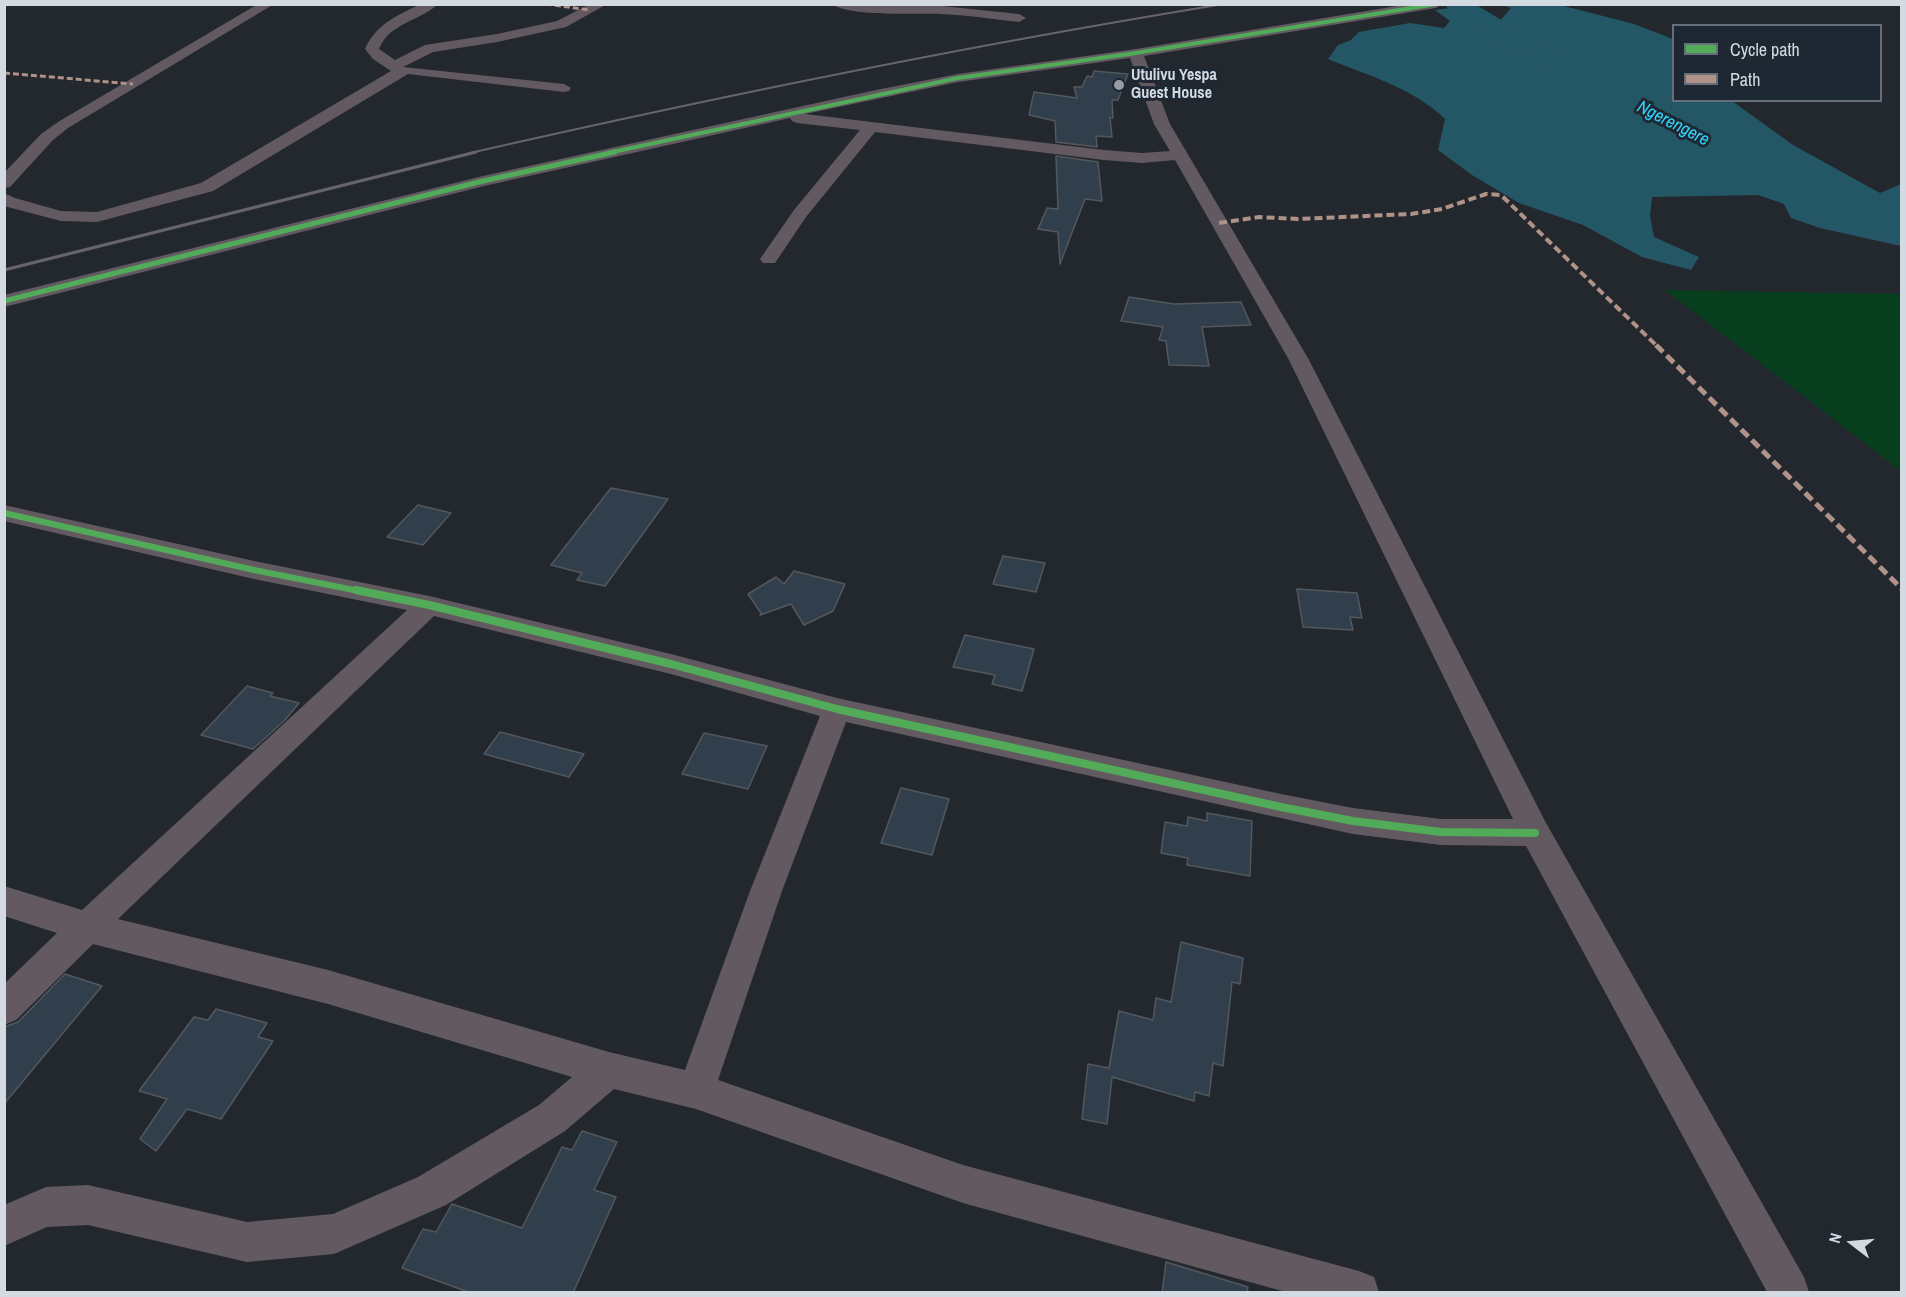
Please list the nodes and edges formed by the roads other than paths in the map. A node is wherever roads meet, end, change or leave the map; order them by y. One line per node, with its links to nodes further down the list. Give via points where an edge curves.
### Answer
1 (268, 4): 12 (street, via 75,117)
2 (432, 4): 8 (street, via 393,24 374,43 375,54)
3 (601, 4): 8 (street, via 561,24 430,48)
4 (838, 4): 6 (street)
5 (1432, 5): 7 (street)
6 (1019, 18)
7 (1136, 53): 10 (street, via 958,78); 13 (street, via 1162,124)
8 (397, 69): 9 (street); 16 (street, via 207,187 97,217 61,216)
9 (564, 88)
10 (779, 116): 11 (street); 18 (street, via 483,181)
11 (870, 128): 13 (street, via 1104,155); 17 (street)
12 (30, 154): 14 (street); 15 (street)
13 (1180, 155): 22 (street, via 1299,360)
14 (4, 170)
15 (4, 183)
16 (4, 198)
17 (769, 259)
18 (4, 301)
19 (4, 513): 20 (street)
20 (429, 605): 21 (street); 24 (street)
21 (837, 709): 22 (street, via 1353,821 1442,832); 27 (street, via 766,891)
22 (1535, 833): 31 (street)
23 (4, 901): 24 (street)
24 (86, 927): 25 (street); 26 (street, via 328,987)
25 (4, 1008)
26 (609, 1070): 27 (street); 28 (street, via 552,1118 442,1185 334,1234 247,1242 88,1205 46,1207)
27 (696, 1092): 29 (street, via 963,1184)
28 (4, 1226)
29 (1279, 1282): 30 (street)
30 (1359, 1293)
31 (1789, 1293)

